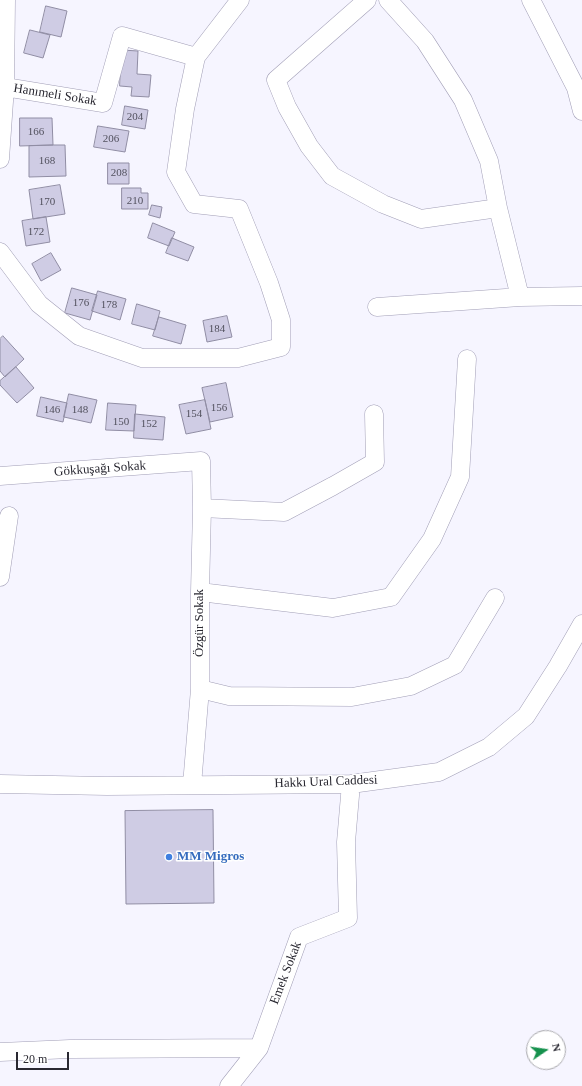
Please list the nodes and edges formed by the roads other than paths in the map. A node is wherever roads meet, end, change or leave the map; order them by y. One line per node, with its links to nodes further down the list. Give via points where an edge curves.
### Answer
1 (6, 0): 7 (street)
2 (240, 0): 6 (street)
3 (367, 0): 10 (street, via 276,80 287,107 309,146 332,176 383,204 421,219)
4 (388, 0): 10 (street, via 425,42 463,100 489,161)
5 (532, 0): 8 (street, via 576,88)
6 (196, 57): 7 (street, Hanımeli Sokak, via 122,36 102,103); 11 (street, via 176,172 194,204 239,209 281,320 281,347 238,358 142,358 79,336 39,304)
7 (5, 87): 9 (street)
8 (582, 111)
9 (0, 159)
10 (498, 208): 13 (street)
11 (0, 252)
12 (582, 296): 13 (street)
13 (520, 297): 14 (street)
14 (377, 307)
15 (467, 359): 22 (street, via 460,477 432,539 391,596 333,608)
16 (374, 414): 19 (street, via 375,462 333,486 284,512)
17 (201, 462): 18 (street, Gökkuşağı Sokak); 19 (street, Özgür Sokak)
18 (0, 476)
19 (202, 508): 22 (street, Özgür Sokak)
20 (9, 516): 21 (street)
21 (0, 577)
22 (200, 592): 25 (street, Özgür Sokak)
23 (495, 598): 25 (street, via 455,665 411,686 352,697 229,696)
24 (582, 624): 27 (street, Hakkı Ural Caddesi, via 526,716 489,747 439,772)
25 (200, 689): 28 (street, Özgür Sokak)
26 (0, 784): 28 (street, Hakkı Ural Caddesi)
27 (351, 784): 28 (street, Hakkı Ural Caddesi); 29 (street, Emek Sokak, via 346,842 348,918 299,936)
28 (192, 785)
29 (259, 1048): 30 (street); 31 (street, Emek Sokak)
30 (0, 1052)
31 (229, 1086)

